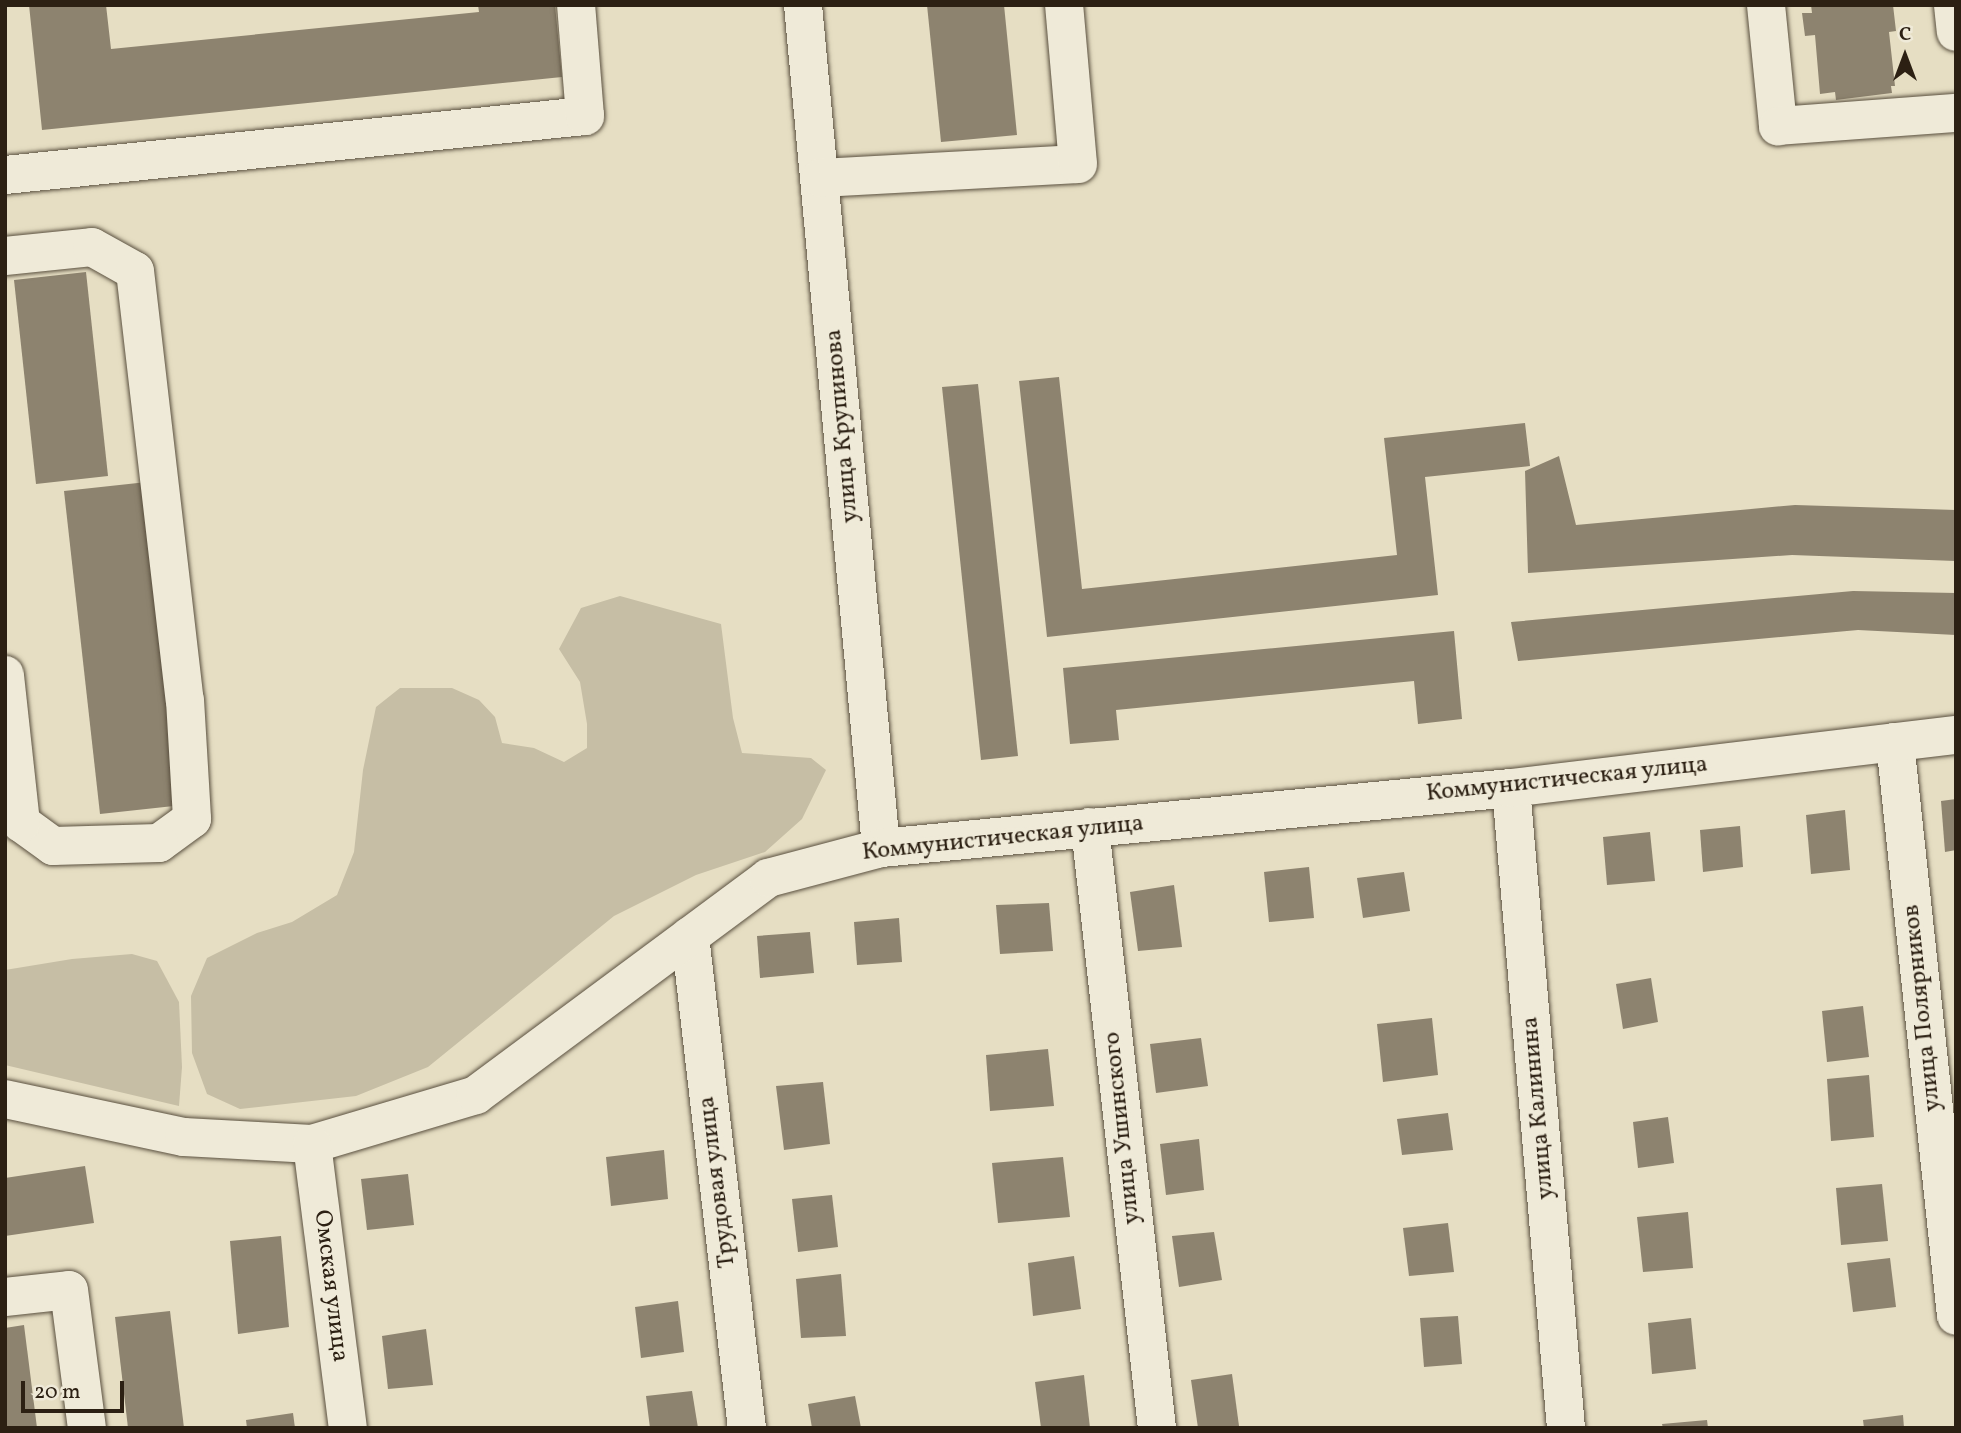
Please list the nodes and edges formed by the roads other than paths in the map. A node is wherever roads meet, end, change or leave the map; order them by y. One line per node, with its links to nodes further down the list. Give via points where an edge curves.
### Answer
1 (576, 5): 8 (street, via 585,116)
2 (803, 5): 9 (street, улица Крупинова)
3 (1064, 5): 9 (street, via 1078,164)
4 (1766, 5): 7 (street, via 1778,126)
5 (1953, 5): 6 (street)
6 (1956, 32)
7 (1956, 113)
8 (5, 175)
9 (821, 178): 16 (street, улица Крупинова)
10 (5, 256): 11 (street, via 92,247 135,271 185,700 191,819 159,843 53,846 20,823)
11 (5, 675)
12 (1956, 735): 13 (street, Коммунистическая улица)
13 (1895, 742): 14 (street, Коммунистическая улица); 21 (street, улица Полярников)
14 (1511, 788): 15 (street, Коммунистическая улица); 26 (street, улица Калинина)
15 (1090, 827): 16 (street, Коммунистическая улица); 25 (street, улица Ушинского)
16 (881, 848): 17 (street, Коммунистическая улица, via 768,878)
17 (690, 936): 19 (street, Коммунистическая улица, via 476,1095); 24 (street, Трудовая улица)
18 (5, 1099): 19 (street, Коммунистическая улица, via 184,1137)
19 (312, 1144): 23 (street, Омская улица)
20 (5, 1297): 22 (street, via 69,1290)
21 (1956, 1316)
22 (87, 1428)
23 (348, 1428)
24 (747, 1428)
25 (1157, 1428)
26 (1566, 1428)

